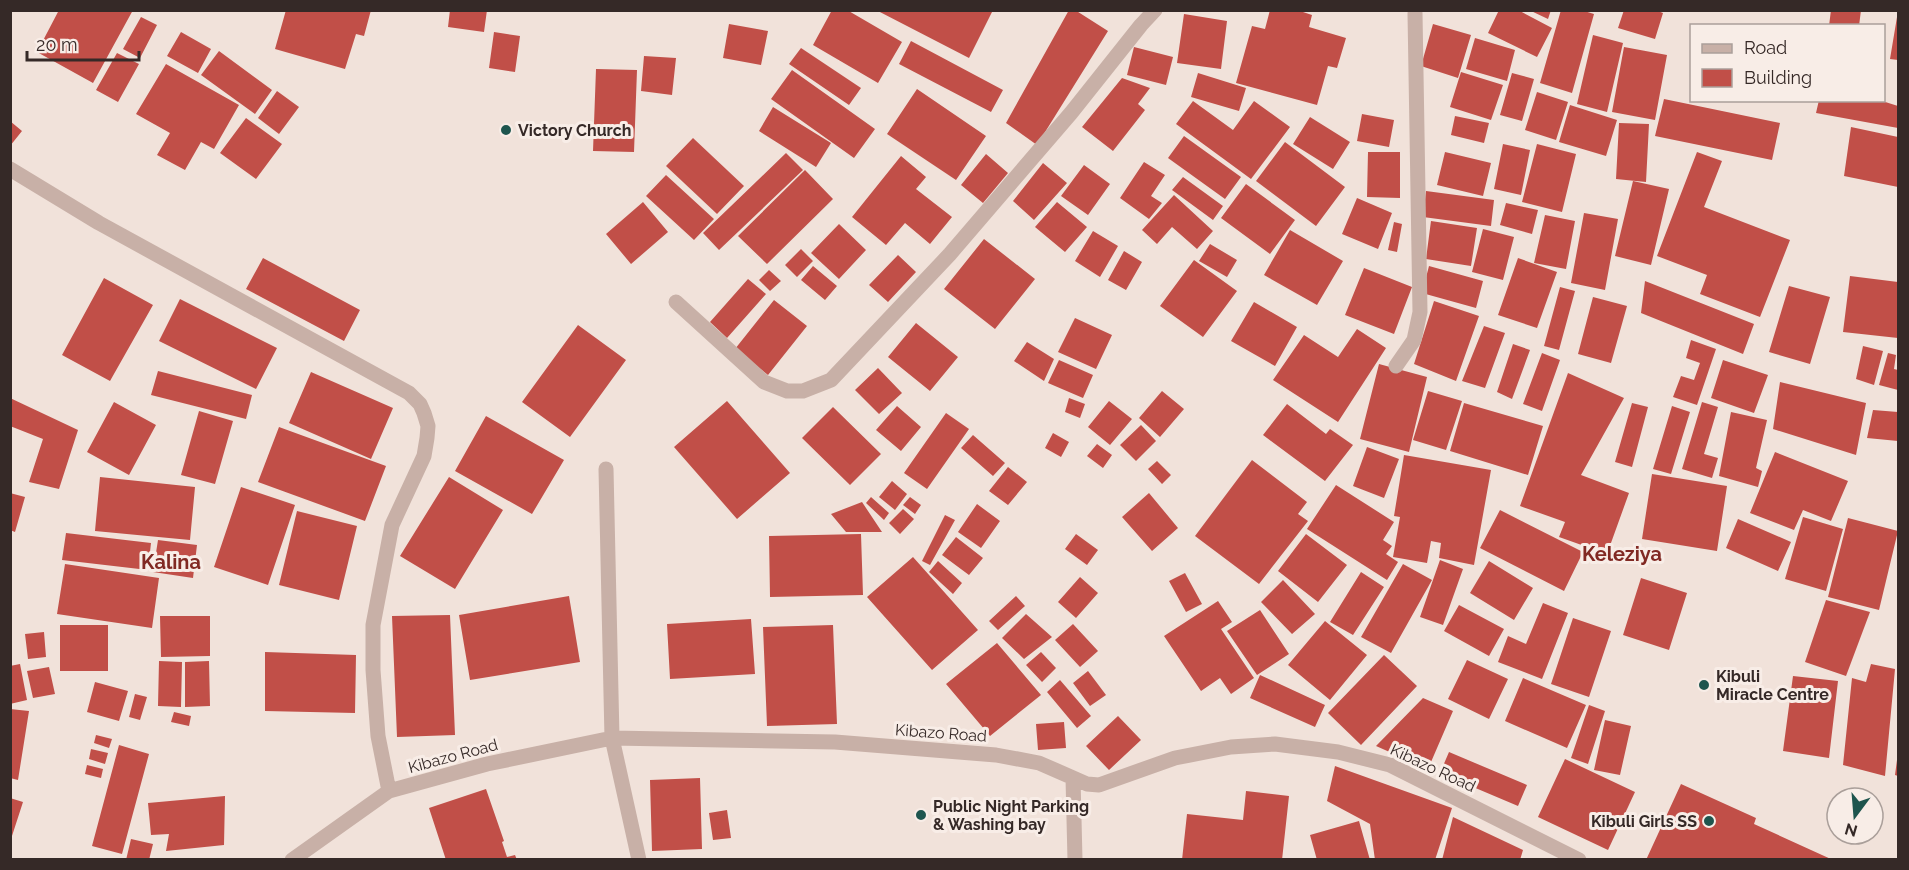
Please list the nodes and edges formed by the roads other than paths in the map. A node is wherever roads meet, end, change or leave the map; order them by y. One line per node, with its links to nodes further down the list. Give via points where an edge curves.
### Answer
1 (1155, 10): 4 (street, via 950,254 831,380 803,391 787,391 764,382)
2 (1413, 12): 5 (street, via 1420,312 1414,340)
3 (10, 169): 9 (street, via 99,223 409,393 420,404 428,426 424,456 392,525 373,625 378,736)
4 (676, 302)
5 (1396, 366)
6 (606, 469): 7 (street)
7 (612, 738): 8 (street, Kibazo Road, via 835,742 996,755 1039,763); 9 (street, Kibazo Road, via 487,764); 11 (street)
8 (1074, 778): 12 (street); 13 (street, Kibazo Road, via 1100,784 1175,758 1231,747 1275,744 1338,752 1390,765)
9 (389, 791): 10 (street, Kibazo Road)
10 (292, 860)
11 (639, 860)
12 (1075, 860)
13 (1579, 860)

